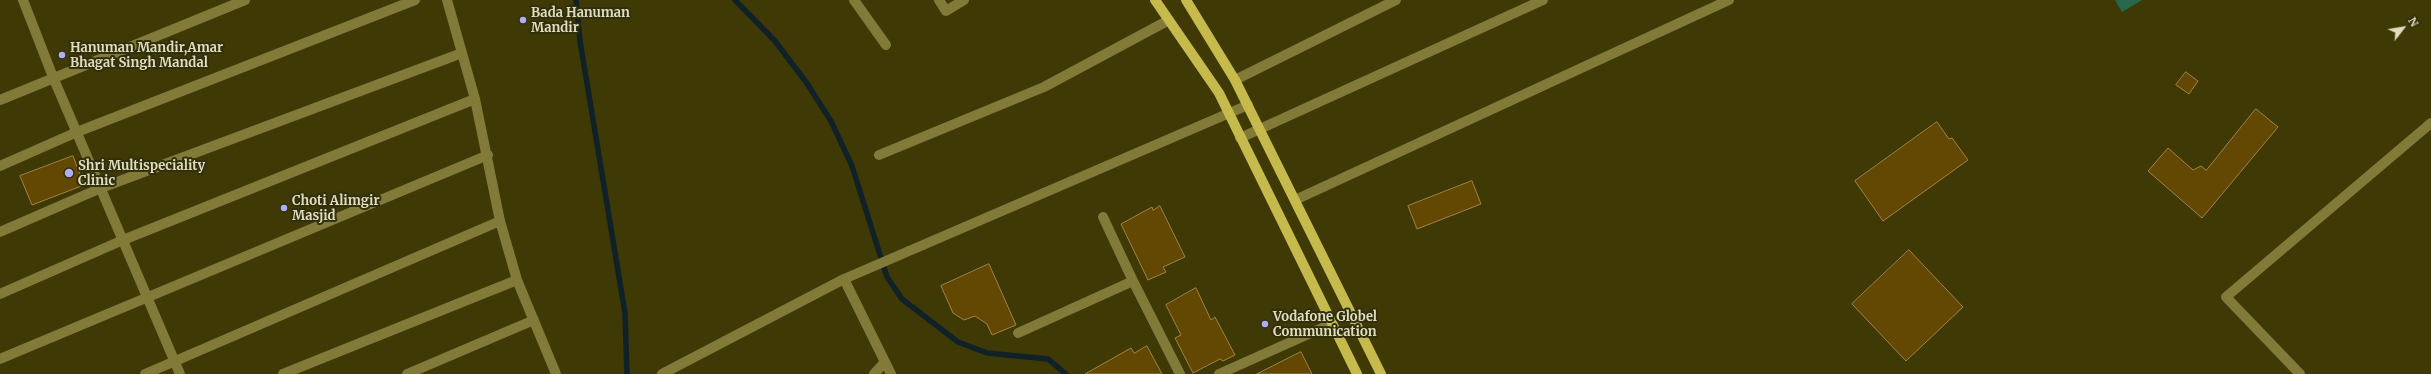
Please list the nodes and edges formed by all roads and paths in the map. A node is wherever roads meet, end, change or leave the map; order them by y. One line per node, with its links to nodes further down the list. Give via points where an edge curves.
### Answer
1 (23, 0): 16 (street)
2 (245, 0): 16 (street)
3 (415, 0): 24 (street)
4 (448, 0): 15 (street)
5 (854, 0): 14 (street)
6 (939, 0): 7 (street, via 946,11)
7 (964, 0)
8 (1155, 0): 13 (main road)
9 (1186, 0): 17 (main road)
10 (1396, 0): 17 (street)
11 (1543, 0): 23 (street)
12 (1729, 0): 30 (street)
13 (1169, 20): 21 (main road, via 1219,93); 27 (street, via 1044,87)
14 (886, 45)
15 (462, 53): 18 (street); 29 (street)
16 (53, 77): 19 (street); 24 (street)
17 (1235, 80): 20 (main road)
18 (475, 99): 26 (street); 34 (street)
19 (0, 100)
20 (1248, 105): 21 (street); 23 (main road)
21 (1228, 114): 25 (main road); 35 (street)
22 (2431, 123): 58 (street, via 2226,297)
23 (1259, 129): 25 (street); 30 (main road)
24 (77, 132): 28 (street); 29 (street)
25 (1240, 138): 41 (main road)
26 (488, 155): 32 (street); 39 (street)
27 (879, 155)
28 (0, 166)
29 (101, 188): 33 (street); 34 (street)
30 (1295, 200): 57 (main road)
31 (1103, 217): 37 (street)
32 (500, 221): 36 (street); 44 (street)
33 (0, 232)
34 (123, 240): 38 (street); 39 (street)
35 (844, 279): 45 (street); 51 (street)
36 (517, 280): 40 (street); 48 (street)
37 (1133, 281): 42 (street); 54 (street)
38 (0, 294)
39 (148, 298): 43 (street); 44 (street)
40 (534, 320): 49 (street); 50 (street)
41 (1330, 324): 55 (street); 56 (main road)
42 (1018, 333)
43 (0, 359)
44 (175, 362): 46 (street); 47 (street)
45 (885, 362): 52 (street); 53 (street)
46 (145, 374)
47 (180, 374)
48 (283, 374)
49 (407, 374)
50 (556, 374)
51 (662, 374)
52 (874, 374)
53 (891, 374)
54 (1180, 374)
55 (1219, 374)
56 (1357, 374)
57 (1381, 374)
58 (2300, 374)

